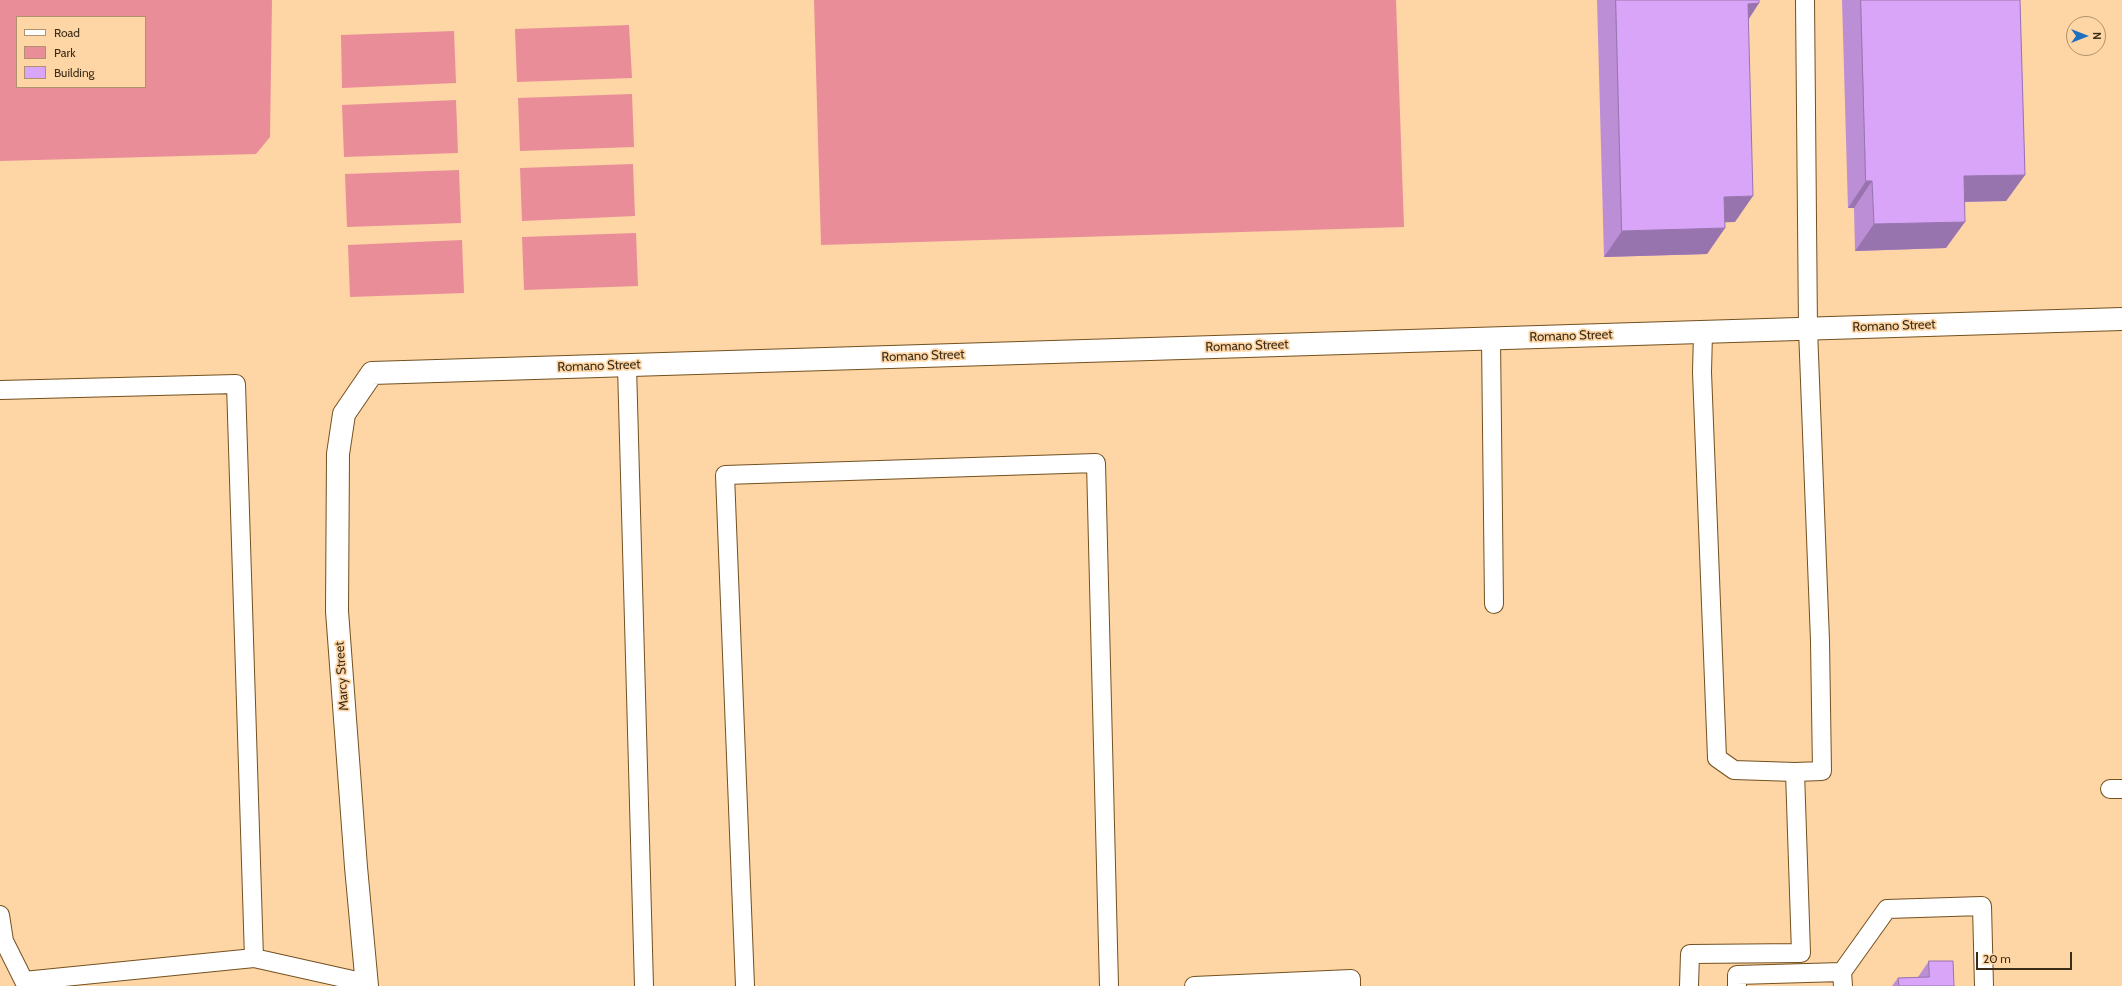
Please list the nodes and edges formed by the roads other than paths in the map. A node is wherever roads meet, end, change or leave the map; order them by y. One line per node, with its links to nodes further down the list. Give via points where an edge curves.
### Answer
1 (1805, 0): 3 (lane)
2 (2122, 319): 3 (street, Romano Street)
3 (1808, 329): 4 (street, Romano Street); 10 (lane, via 1820,641 1822,771)
4 (1703, 332): 5 (street, Romano Street); 10 (lane, via 1702,372 1717,758 1734,770)
5 (1491, 339): 6 (street, Romano Street); 9 (lane)
6 (627, 366): 7 (street, Romano Street); 17 (lane)
7 (372, 373): 16 (street, Marcy Street, via 344,414 338,462 337,611)
8 (0, 390): 13 (lane, via 236,384)
9 (1494, 604)
10 (1795, 772): 22 (lane, via 1801,953 1690,954)
11 (0, 915): 12 (lane)
12 (0, 918): 15 (lane, via 4,941)
13 (254, 958): 15 (lane); 16 (lane)
14 (1843, 979): 23 (lane, via 1737,975); 24 (lane, via 1888,909 1982,906)
15 (22, 984)
16 (367, 985)
17 (644, 986)
18 (745, 986): 19 (lane, via 725,475 1096,462)
19 (1109, 986)
20 (1194, 986): 21 (lane, via 1350,980)
21 (1351, 986)
22 (1689, 986)
23 (1738, 986)
24 (1984, 986)

